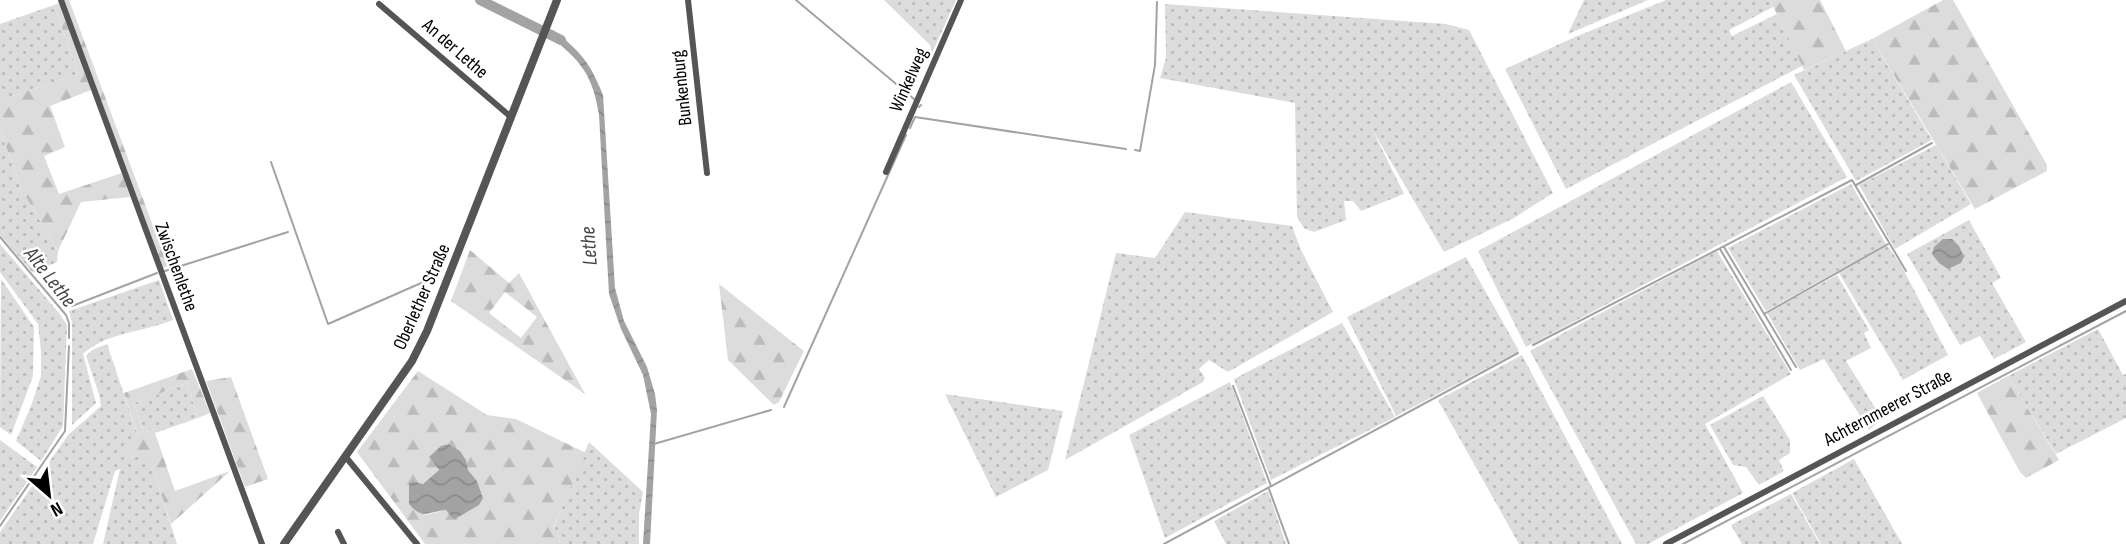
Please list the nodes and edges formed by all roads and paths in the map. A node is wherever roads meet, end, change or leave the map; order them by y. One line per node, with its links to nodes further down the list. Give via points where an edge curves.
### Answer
1 (61, 0): 12 (street, Zwischenlethe)
2 (557, 0): 6 (street, Oberlether Straße)
3 (688, 0): 8 (street, Bunkenburg)
4 (961, 0): 7 (street, Winkelweg)
5 (379, 4): 6 (street, An der Lethe)
6 (511, 117): 10 (street, Oberlether Straße, via 412,362)
7 (886, 172)
8 (707, 173)
9 (2126, 301): 16 (street, Achternmeerer Straße)
10 (345, 456): 13 (street, Oberlether Straße); 15 (street)
11 (338, 532): 14 (street)
12 (262, 544)
13 (284, 544)
14 (344, 544)
15 (417, 544)
16 (1666, 544)

